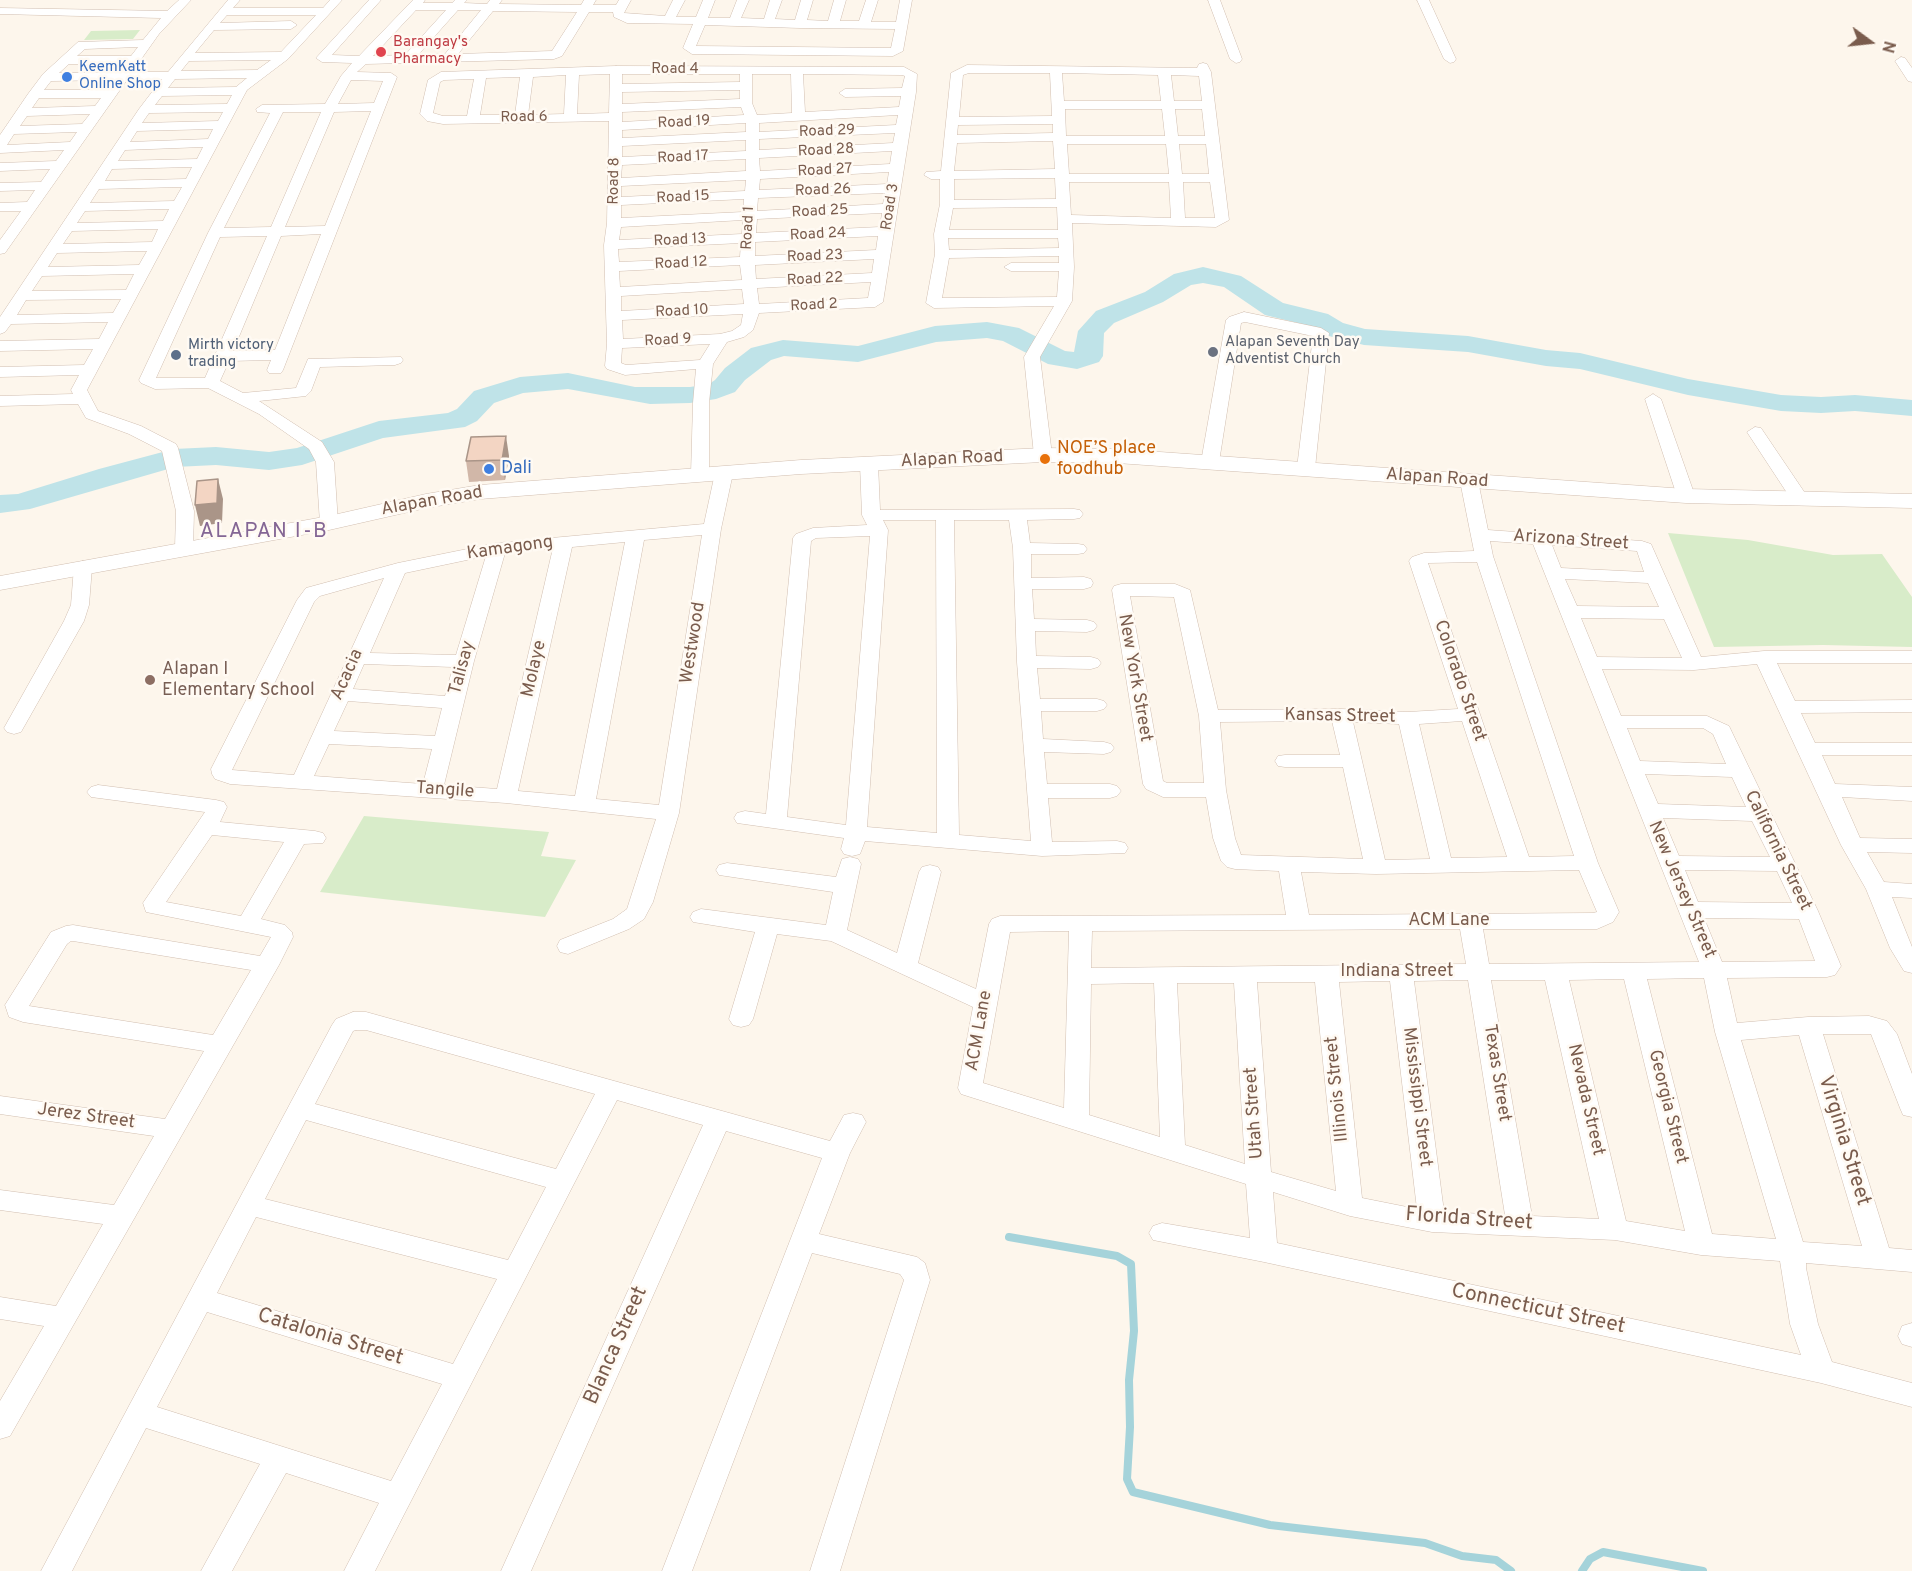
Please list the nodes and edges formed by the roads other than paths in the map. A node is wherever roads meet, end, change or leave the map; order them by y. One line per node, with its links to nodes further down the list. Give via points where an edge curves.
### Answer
1 (16, 0): 24 (street)
2 (54, 0): 25 (street)
3 (97, 0): 27 (street)
4 (137, 0): 28 (street)
5 (186, 0): 29 (street)
6 (234, 0): 26 (street)
7 (375, 0): 55 (street, via 322,58)
8 (679, 0): 30 (street)
9 (709, 0): 31 (street)
10 (743, 0): 32 (street)
11 (776, 0): 33 (street)
12 (807, 0): 34 (street)
13 (840, 0): 35 (street)
14 (872, 0): 37 (street)
15 (906, 0): 38 (street)
16 (1214, 0): 51 (street)
17 (1423, 0): 52 (street)
18 (416, 3): 19 (street); 55 (street)
19 (458, 4): 20 (street); 49 (street)
20 (493, 4): 21 (street); 50 (street)
21 (588, 4): 22 (street); 50 (street, via 554,55)
22 (622, 4): 30 (street, via 618,15 627,19)
23 (331, 5): 26 (street); 36 (street)
24 (2, 11): 25 (street)
25 (40, 12): 27 (street)
26 (224, 12): 39 (street)
27 (83, 13): 28 (street)
28 (123, 14): 29 (street)
29 (171, 15): 46 (street)
30 (668, 21): 31 (street)
31 (700, 21): 32 (street); 40 (street)
32 (734, 22): 33 (street)
33 (768, 23): 34 (street)
34 (800, 24): 35 (street)
35 (833, 24): 37 (street)
36 (313, 25): 39 (street); 43 (street)
37 (864, 25): 38 (street)
38 (900, 26): 41 (street)
39 (211, 27): 44 (street)
40 (704, 37): 41 (street); 41 (street, via 689,48 893,52 897,51)
41 (898, 39)
42 (276, 40): 43 (street)
43 (299, 40): 47 (street)
44 (198, 41): 45 (street); 48 (street)
45 (220, 41)
46 (147, 43): 53 (street, via 82,45); 54 (street)
47 (284, 56): 48 (street); 65 (street)
48 (187, 57): 68 (street)
49 (409, 58): 50 (street); 55 (street)
50 (448, 58)
51 (1236, 59)
52 (1450, 59)
53 (65, 60): 54 (street); 71 (street)
54 (135, 60): 67 (street)
55 (363, 60): 70 (street)
56 (1900, 61): 72 (street)
57 (616, 70): 58 (street, Road 4); 61 (street, Road 4); 75 (street, Road 8)
58 (746, 70): 59 (street, Road 4); 73 (street, Road 1)
59 (797, 70): 60 (street, Road 4); 97 (street)
60 (846, 70): 64 (street, Road 4); 80 (street)
61 (573, 71): 63 (street, Road 4); 98 (street)
62 (1164, 71): 76 (street); 85 (street); 86 (street, via 1204,69)
63 (527, 72): 66 (street, Road 4); 101 (street)
64 (909, 72): 79 (street, Road 3)
65 (260, 74): 68 (street); 77 (street)
66 (481, 74): 100 (street, Road 4, via 441,76 434,81 426,114); 102 (street)
67 (124, 75): 68 (street); 71 (street); 82 (street)
68 (173, 75): 78 (street)
69 (1056, 75): 74 (street); 84 (street); 105 (street, via 967,69 957,73)
70 (347, 76): 87 (street, via 392,77); 89 (street)
71 (47, 77): 81 (street)
72 (1912, 78)
73 (746, 86): 75 (street); 83 (street, Road 1)
74 (1093, 87): 76 (street); 76 (street); 84 (street)
75 (616, 88): 99 (street, Road 8)
76 (1127, 88): 85 (street)
77 (240, 90): 78 (street); 88 (street)
78 (159, 92): 93 (street)
79 (910, 92): 80 (street); 95 (street, Road 3)
80 (845, 93): 96 (street)
81 (34, 94): 82 (street); 94 (street)
82 (110, 94): 92 (street)
83 (746, 103): 99 (street); 103 (street, Road 1)
84 (1058, 105): 104 (street)
85 (1167, 105): 86 (street); 114 (street)
86 (1208, 105): 115 (street)
87 (379, 107): 89 (street); 158 (street)
88 (230, 108): 93 (street); 106 (street)
89 (329, 108): 91 (street); 159 (street)
90 (262, 109): 91 (street)
91 (278, 109): 161 (street)
92 (98, 110): 94 (street); 108 (street)
93 (145, 110): 107 (street)
94 (23, 111): 110 (street)
95 (906, 111): 96 (street); 109 (street, Road 3)
96 (844, 114): 97 (street)
97 (799, 116): 103 (street)
98 (570, 117): 99 (street, Road 6); 101 (street, Road 6)
99 (616, 117): 103 (street, Road 19); 116 (street, Road 8)
100 (432, 118): 102 (street, Road 6)
101 (521, 118): 102 (street, Road 6)
102 (473, 119)
103 (752, 119): 111 (street, Road 1)
104 (1059, 120): 105 (street); 113 (street)
105 (952, 121): 112 (street)
106 (222, 125): 107 (street); 117 (street)
107 (134, 127): 119 (street)
108 (85, 128): 110 (street); 118 (street)
109 (904, 129): 111 (street, Road 29); 121 (street, Road 3)
110 (10, 130): 120 (street)
111 (751, 135): 116 (street, Road 29); 122 (street, Road 1)
112 (950, 139): 113 (street); 129 (street)
113 (1060, 139): 114 (street); 132 (street)
114 (1172, 140): 115 (street); 133 (street)
115 (1212, 140): 134 (street)
116 (615, 142): 123 (street, Road 8)
117 (211, 143): 119 (street); 124 (street)
118 (73, 146): 120 (street); 125 (street)
119 (122, 146): 126 (street)
120 (0, 147)
121 (901, 147): 122 (street, Road 28); 128 (street, Road 3)
122 (752, 155): 123 (street, Road 17); 130 (street, Road 1)
123 (615, 161): 135 (street, Road 8)
124 (201, 163): 126 (street); 136 (street)
125 (58, 165): 127 (street); 138 (street)
126 (109, 165): 137 (street)
127 (0, 167)
128 (897, 168): 130 (street, Road 27); 140 (street, Road 3)
129 (947, 174): 131 (street); 132 (street); 144 (street)
130 (753, 175): 135 (street, Road 27); 141 (street, Road 1)
131 (931, 175)
132 (1062, 176): 133 (street); 143 (street)
133 (1176, 178): 134 (street); 151 (street)
134 (1216, 178): 151 (street, via 1222,220)
135 (615, 182): 142 (street, Road 8)
136 (190, 183): 137 (street); 145 (street)
137 (96, 185): 148 (street)
138 (44, 186): 139 (street); 147 (street)
139 (0, 187)
140 (894, 188): 141 (street, Road 26); 149 (street, Road 3)
141 (751, 194): 142 (street, Road 15); 150 (street, Road 1)
142 (615, 201): 152 (street, Road 8)
143 (1063, 203): 144 (street); 154 (street)
144 (947, 204): 162 (street)
145 (178, 205): 148 (street); 153 (street)
146 (0, 207): 147 (street)
147 (31, 207): 157 (street)
148 (82, 207): 155 (street)
149 (891, 208): 150 (street, Road 25); 160 (street, Road 3)
150 (748, 215): 152 (street, Road 25); 163 (street, Road 1)
151 (1178, 222): 154 (street)
152 (614, 223): 164 (street, Road 8)
153 (168, 225): 155 (street); 165 (street)
154 (1065, 226): 162 (street); 168 (street)
155 (69, 227): 166 (street)
156 (0, 228): 157 (street)
157 (16, 228): 167 (street)
158 (329, 230): 159 (street); 192 (street, via 277,362)
159 (276, 231): 161 (street); 192 (street)
160 (887, 231): 163 (street, Road 24); 169 (street, Road 3)
161 (215, 233): 197 (street, via 147,380 155,384)
162 (941, 234): 170 (street)
163 (750, 238): 164 (street, Road 13); 171 (street, Road 1)
164 (611, 245): 172 (street, Road 8)
165 (156, 246): 166 (street); 175 (street)
166 (55, 249): 176 (street)
167 (0, 250)
168 (1067, 252): 170 (street); 174 (street)
169 (883, 254): 171 (street, Road 23); 177 (street, Road 3)
170 (942, 254): 182 (street, via 934,303 941,315 1023,316 1028,315 1032,303)
171 (747, 260): 172 (street, Road 12); 178 (street, Road 1)
172 (614, 267): 179 (street, Road 8)
173 (1011, 267): 174 (street)
174 (1067, 267): 182 (street)
175 (144, 269): 176 (street); 180 (street)
176 (39, 272): 181 (street)
177 (879, 277): 178 (street, Road 22); 183 (street, Road 3)
178 (751, 283): 179 (street); 184 (street, Road 1)
179 (614, 292): 185 (street, Road 8)
180 (130, 294): 181 (street); 186 (street)
181 (22, 296): 187 (street)
182 (1064, 301): 203 (street, via 1032,357)
183 (875, 302): 184 (street, Road 2)
184 (752, 309): 185 (street, Road 10); 188 (street, via 748,327)
185 (613, 316): 190 (street, Road 8)
186 (118, 317): 187 (street); 189 (street)
187 (3, 325)
188 (721, 339): 190 (street, Road 9); 194 (street)
189 (103, 344): 191 (street); 195 (street)
190 (615, 344): 194 (street, Road 8, via 616,369)
191 (0, 346)
192 (223, 356): 197 (street)
193 (394, 360): 198 (street, via 314,363 300,393)
194 (705, 364): 208 (street)
195 (89, 370): 196 (street); 199 (street, via 78,390)
196 (0, 372)
197 (211, 384): 198 (street)
198 (241, 398): 216 (street, via 316,446 325,462)
199 (83, 399): 201 (street); 225 (street, via 92,414 170,448 185,511)
200 (1653, 399): 210 (street)
201 (0, 401)
202 (1755, 432): 211 (street)
203 (1043, 455): 204 (street, Alapan Road); 205 (street, Alapan Road)
204 (1210, 462): 206 (street, Alapan Road); 206 (street, via 1234,320 1244,317 1321,333)
205 (869, 464): 207 (street, Alapan Road); 217 (street)
206 (1306, 468): 209 (street, Alapan Road)
207 (724, 472): 208 (street, Alapan Road); 218 (street, Westwood)
208 (700, 474): 216 (street, Alapan Road, via 480,492)
209 (1469, 481): 210 (street, Alapan Road); 222 (street, ACM Lane)
210 (1686, 496): 211 (street, Alapan Road)
211 (1800, 499): 212 (street, Alapan Road)
212 (1912, 501)
213 (1074, 514): 214 (street)
214 (1017, 515): 215 (street); 224 (street)
215 (945, 516): 217 (street); 285 (street)
216 (329, 523): 225 (street, Alapan Road)
217 (875, 523): 283 (street, via 802,538); 289 (street)
218 (712, 529): 219 (street, Kamagong); 280 (street, Westwood)
219 (636, 534): 221 (street, Kamagong); 278 (street)
220 (1539, 539): 222 (street, Arizona Street); 229 (street, New Jersey Street); 230 (street, Arizona Street, via 1642,546)
221 (564, 542): 223 (street, Kamagong); 277 (street, Molaye)
222 (1482, 545): 253 (street, Colorado Street, via 1418,561); 291 (street, ACM Lane)
223 (497, 548): 228 (street, Kamagong); 241 (street, Talisay)
224 (1022, 548): 226 (street); 233 (street)
225 (184, 549): 227 (street, Alapan Road)
226 (1078, 549)
227 (83, 567): 231 (street, Alapan Road); 257 (street, via 80,605 74,621)
228 (398, 568): 240 (street, Acacia); 268 (street, Kamagong, via 313,592 306,600 221,769)
229 (1555, 573): 230 (street); 234 (street, New Jersey Street)
230 (1655, 578): 235 (street, Arizona Street)
231 (0, 583)
232 (1084, 583): 233 (street)
233 (1022, 584): 236 (street)
234 (1568, 612): 235 (street); 244 (street, New Jersey Street)
235 (1671, 613): 245 (street, Arizona Street)
236 (1024, 625): 237 (street); 242 (street)
237 (1087, 626)
238 (1764, 657): 239 (street); 245 (street); 251 (street)
239 (1912, 657)
240 (356, 658): 241 (street); 246 (street, Acacia)
241 (464, 661): 247 (street, Talisay)
242 (1026, 662): 243 (street); 248 (street)
243 (1091, 663)
244 (1589, 663): 245 (street); 256 (street, New Jersey Street)
245 (1694, 664)
246 (340, 694): 247 (street); 258 (street, Acacia)
247 (453, 703): 259 (street, Talisay)
248 (1030, 705): 249 (street); 260 (street)
249 (1096, 705)
250 (1912, 706): 251 (street)
251 (1789, 707): 262 (street)
252 (1341, 715): 254 (street, Kansas Street); 255 (street, Kansas Street); 265 (street)
253 (1470, 715): 255 (street, Kansas Street); 293 (street, Colorado Street)
254 (1209, 716): 271 (street, New York Street); 271 (street, New York Street, via 1184,594 1176,590 1121,590 1153,784 1163,790)
255 (1408, 718): 296 (street)
256 (1614, 722): 266 (street, New Jersey Street); 267 (street, California Street, via 1716,725 1722,730)
257 (14, 728)
258 (321, 737): 259 (street); 269 (street, Acacia)
259 (443, 743): 270 (street, Talisay)
260 (1033, 745): 261 (street); 273 (street)
261 (1104, 748)
262 (1808, 749): 263 (street); 272 (street)
263 (1912, 749)
264 (1285, 761): 265 (street)
265 (1351, 761): 297 (street)
266 (1631, 767): 267 (street); 279 (street, New Jersey Street)
267 (1739, 771): 281 (street, California Street)
268 (222, 774): 269 (street, Tangile)
269 (301, 782): 270 (street, Tangile)
270 (432, 790): 277 (street, Tangile)
271 (1215, 790): 295 (street, New York Street, via 1229,856 1235,862 1247,864)
272 (1828, 790): 276 (street); 286 (street)
273 (1037, 791): 274 (street); 290 (street)
274 (1110, 791)
275 (98, 792): 284 (street, via 211,805 216,811)
276 (1912, 794)
277 (506, 796): 278 (street, Tangile)
278 (584, 804): 280 (street, Tangile)
279 (1648, 812): 281 (street); 292 (street, New Jersey Street)
280 (668, 813): 312 (street, Westwood, via 636,914)
281 (1759, 814): 294 (street, California Street)
282 (745, 818): 283 (street)
283 (776, 822): 289 (street)
284 (206, 828): 308 (street, via 154,907); 308 (street, via 307,837)
285 (948, 841): 289 (street); 290 (street)
286 (1852, 845): 287 (street); 301 (street)
287 (1912, 846)
288 (1117, 848): 290 (street)
289 (853, 849): 300 (street)
290 (1042, 849)
291 (1587, 863): 293 (street); 306 (street, ACM Lane, via 1608,912 1605,917 1596,921)
292 (1670, 863): 294 (street); 303 (street, New Jersey Street)
293 (1520, 864): 296 (street)
294 (1783, 864): 304 (street, California Street)
295 (1288, 865): 297 (street); 307 (street)
296 (1442, 865): 297 (street)
297 (1376, 867)
298 (727, 870): 300 (street)
299 (930, 872): 315 (street)
300 (845, 886): 311 (street)
301 (1877, 889): 302 (street); 313 (street)
302 (1912, 891)
303 (1688, 910): 304 (street); 317 (street, New Jersey Street)
304 (1807, 911): 317 (street, California Street, via 1827,969)
305 (701, 917): 310 (street)
306 (1470, 921): 307 (street, ACM Lane); 318 (street, Texas Street)
307 (1299, 922): 309 (street, ACM Lane)
308 (247, 924): 314 (street, via 281,932)
309 (1081, 924): 323 (street); 325 (street, ACM Lane, via 1000,924)
310 (768, 926): 311 (street); 326 (street)
311 (835, 934): 315 (street)
312 (568, 946)
313 (1908, 954)
314 (267, 965): 329 (street); 329 (street, via 66,934 59,938 17,1005 17,1011 23,1014)
315 (905, 967): 325 (street)
316 (1633, 970): 317 (street, Indiana Street); 319 (street, Indiana Street); 352 (street, Georgia Street)
317 (1714, 970): 328 (street, New Jersey Street)
318 (1480, 971): 319 (street, Indiana Street); 321 (street, Indiana Street); 348 (street, Texas Street)
319 (1555, 971): 349 (street, Nevada Street)
320 (1326, 972): 321 (street, Indiana Street); 322 (street, Indiana Street); 345 (street, Illinois Street)
321 (1401, 972): 347 (street, Mississippi Street)
322 (1245, 974): 324 (street, Indiana Street); 341 (street, Utah Street)
323 (1080, 975): 324 (street, Indiana Street); 336 (street)
324 (1164, 975): 339 (street)
325 (985, 1003): 330 (street, ACM Lane)
326 (741, 1019)
327 (1808, 1026): 328 (street); 333 (street, via 1879,1027); 355 (street, Virginia Street)
328 (1727, 1032): 354 (street, New Jersey Street)
329 (220, 1045): 338 (street)
330 (970, 1088): 336 (street, Florida Street)
331 (610, 1090): 334 (street, via 366,1021 353,1021 344,1025); 335 (street); 342 (street)
332 (0, 1105): 338 (street, Jerez Street)
333 (1912, 1108)
334 (300, 1109): 342 (street); 344 (street)
335 (718, 1120): 340 (street); 371 (street, Blanca Street)
336 (1076, 1121): 339 (street, Florida Street)
337 (853, 1122): 340 (street)
338 (172, 1129): 346 (street)
339 (1173, 1151): 341 (street, Florida Street)
340 (837, 1153): 351 (street)
341 (1259, 1178): 345 (street, Florida Street); 353 (street, Utah Street)
342 (562, 1181): 357 (street)
343 (0, 1200): 346 (street)
344 (249, 1205): 357 (street); 358 (street)
345 (1350, 1206): 347 (street, Florida Street)
346 (122, 1216): 360 (street)
347 (1432, 1222): 348 (street, Florida Street)
348 (1520, 1224): 349 (street, Florida Street)
349 (1615, 1230): 352 (street, Florida Street)
350 (1162, 1233): 353 (street, Connecticut Street)
351 (804, 1241): 372 (street); 373 (street, via 908,1265 916,1271 917,1280)
352 (1701, 1244): 354 (street, Florida Street)
353 (1264, 1251): 361 (street, Connecticut Street)
354 (1793, 1251): 355 (street, Florida Street); 361 (street, New Jersey Street, via 1804,1324)
355 (1878, 1256): 356 (street, Florida Street)
356 (1912, 1261)
357 (515, 1273): 362 (street)
358 (200, 1299): 362 (street, Catalonia Street); 364 (street)
359 (0, 1308): 360 (street)
360 (63, 1318): 365 (street)
361 (1821, 1371): 363 (street, Connecticut Street)
362 (460, 1378): 367 (street)
363 (1912, 1395)
364 (139, 1413): 366 (street); 368 (street)
365 (1, 1424)
366 (279, 1457): 367 (street); 369 (street)
367 (398, 1496): 370 (street)
368 (56, 1571)
369 (216, 1571)
370 (359, 1571)
371 (516, 1571)
372 (677, 1571)
373 (825, 1571)

